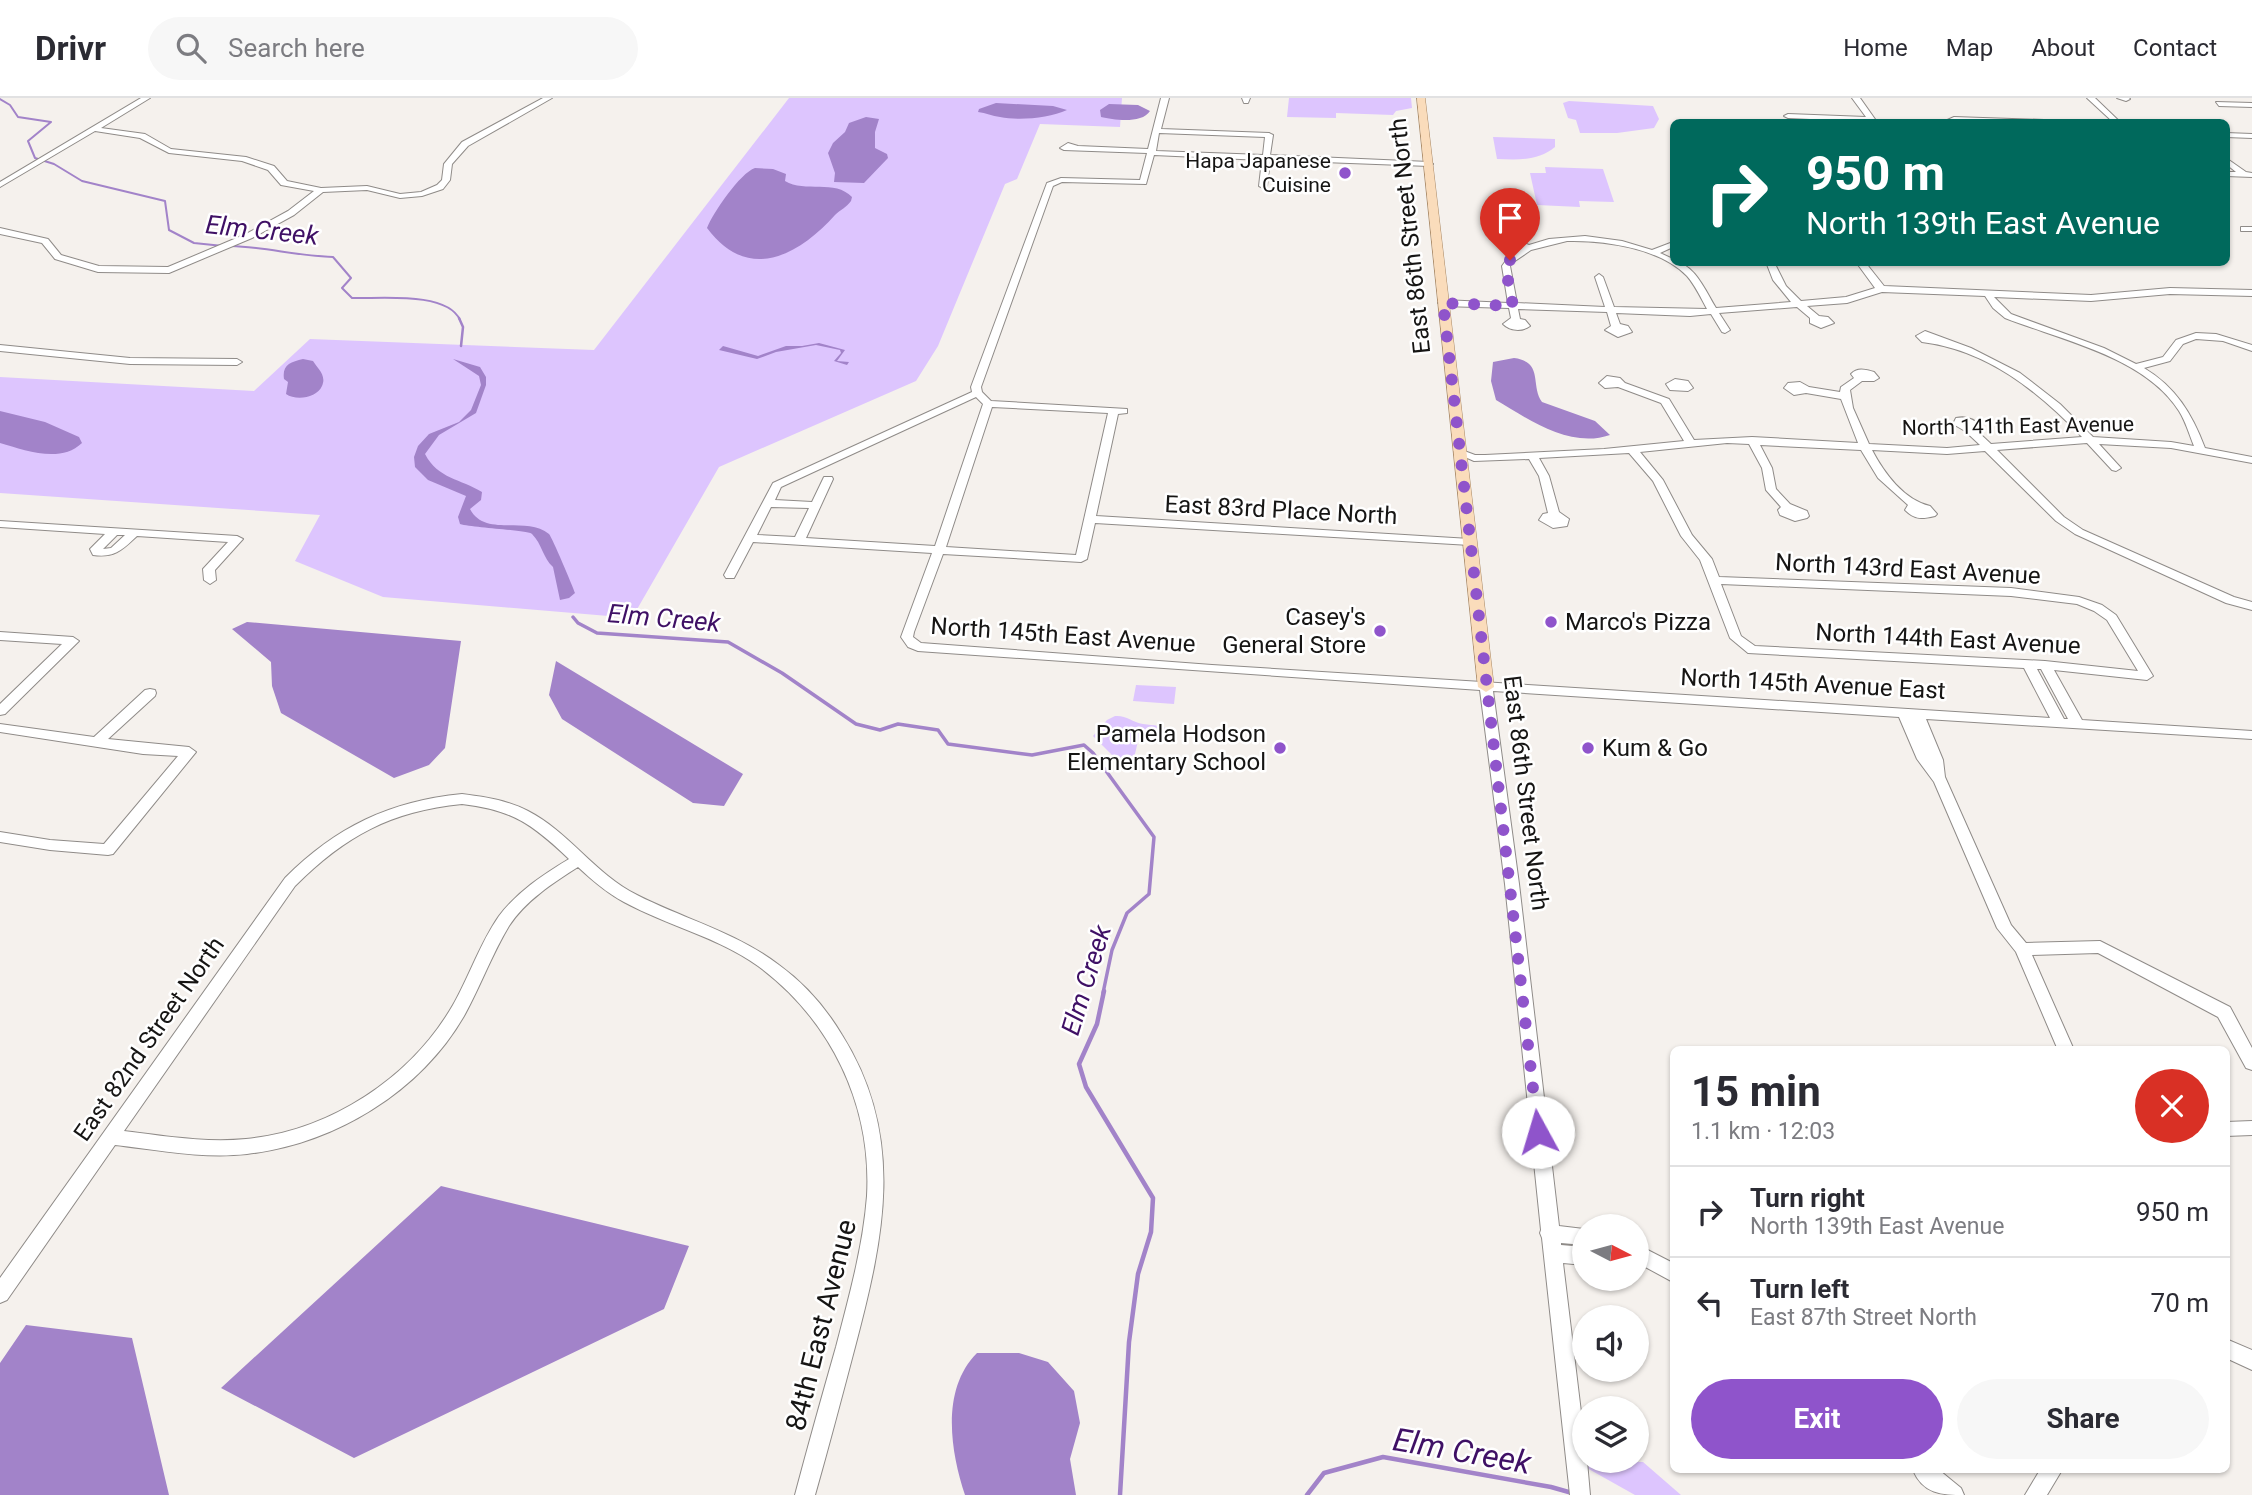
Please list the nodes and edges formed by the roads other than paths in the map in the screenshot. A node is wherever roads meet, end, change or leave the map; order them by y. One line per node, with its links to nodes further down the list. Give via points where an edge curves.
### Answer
1 (146, 98): 13 (street)
2 (548, 98): 25 (street, via 466,144 448,164 444,183 422,194 394,196 367,188)
3 (1165, 98): 14 (street)
4 (1421, 98): 20 (main road, East 86th Street North)
5 (1856, 98): 11 (street)
6 (2091, 98): 12 (street)
7 (2219, 104): 8 (street)
8 (2252, 105)
9 (1788, 116): 10 (street)
10 (1839, 119)
11 (1872, 119)
12 (2114, 119)
13 (93, 129): 23 (street); 25 (street, via 142,136 169,151 243,159 271,168 284,183)
14 (1157, 131): 18 (street); 19 (street, via 1211,137 1269,135)
15 (2230, 135): 16 (street)
16 (2252, 136)
17 (1076, 148): 18 (street)
18 (1152, 151): 19 (street); 59 (street, via 1145,180 1140,183 1062,180 1050,185)
19 (1266, 156): 20 (street); 24 (street)
20 (1428, 162): 41 (main road, East 86th Street North)
21 (2230, 163): 22 (street)
22 (2247, 175)
23 (0, 185)
24 (1263, 186)
25 (321, 190): 26 (street, via 292,213 169,270 98,269 58,257 45,241)
26 (0, 231)
27 (1502, 237): 29 (street)
28 (1670, 245): 30 (street)
29 (1529, 248): 30 (street, via 1587,239); 43 (street, via 1506,266)
30 (1652, 253): 31 (street)
31 (1670, 260)
32 (1679, 266): 45 (street)
33 (1771, 266): 42 (street, via 1777,283)
34 (1863, 266): 37 (street)
35 (1599, 277): 44 (street)
36 (2185, 278): 38 (street)
37 (1881, 289): 39 (street); 42 (street, via 1847,300)
38 (2199, 291): 39 (street, via 2091,299); 40 (street)
39 (1987, 293): 54 (street, via 2008,316)
40 (2252, 293)
41 (1443, 303): 43 (street); 71 (main road, East 86th Street North)
42 (1798, 304): 45 (street); 46 (street)
43 (1513, 306): 44 (street); 47 (street)
44 (1609, 311): 45 (street); 48 (street)
45 (1715, 312): 49 (street)
46 (1816, 318)
47 (1516, 321)
48 (1616, 326)
49 (1726, 330)
50 (1937, 340): 65 (street, via 2024,377)
51 (2247, 344): 54 (street, via 2210,336 2185,338 2174,355)
52 (0, 348): 53 (street, via 130,362)
53 (237, 362)
54 (2134, 367): 70 (street, via 2178,402)
55 (1860, 378): 61 (street, via 1849,384)
56 (1621, 385): 60 (street)
57 (1674, 388): 60 (street)
58 (1806, 390): 61 (street)
59 (977, 393): 62 (street); 76 (street, via 783,481)
60 (1656, 396): 66 (street, via 1671,407)
61 (1844, 396): 67 (street)
62 (988, 404): 81 (street, via 1119,411); 90 (street)
63 (1969, 429): 69 (street)
64 (1752, 440): 66 (street, North 141th East Avenue); 67 (street, North 141th East Avenue); 79 (street, via 1767,468 1771,490)
65 (2090, 440): 69 (street, North 141th East Avenue); 70 (street, North 141th East Avenue); 74 (street)
66 (1689, 442): 68 (street, North 141th East Avenue)
67 (1867, 447): 69 (street, North 141th East Avenue); 78 (street, via 1883,477)
68 (1632, 449): 72 (street, North 141th East Avenue); 93 (street, via 1658,480)
69 (1987, 449): 94 (street, via 2078,532)
70 (2200, 449): 73 (street, North 141th East Avenue)
71 (1459, 452): 72 (street, North 141th East Avenue, via 1474,458); 89 (main road, East 86th Street North)
72 (1531, 454): 80 (street, via 1546,483)
73 (2252, 460)
74 (2116, 468)
75 (828, 480): 77 (street)
76 (766, 503): 77 (street); 87 (street)
77 (817, 505): 88 (street)
78 (1916, 506)
79 (1788, 508)
80 (1554, 515)
81 (1089, 519): 89 (street, East 83rd Place North); 90 (street, via 1081,559)
82 (0, 524): 83 (street)
83 (15, 525): 84 (street); 86 (street)
84 (114, 531): 85 (street); 85 (street, via 97,553 114,551)
85 (134, 533): 92 (street, via 237,539 209,569)
86 (0, 538)
87 (749, 538): 88 (street); 91 (street)
88 (799, 541): 90 (street)
89 (1470, 542): 100 (main road, East 86th Street North)
90 (939, 550): 99 (street, North 145th East Avenue, via 908,632 912,644)
91 (730, 575)
92 (210, 580)
93 (1715, 580): 96 (street, North 144th East Avenue, via 1736,638 1747,648 1766,653); 98 (street, North 143rd East Avenue, via 2011,592 2079,601 2114,621)
94 (2251, 606)
95 (0, 636): 102 (street, via 74,641)
96 (2028, 664): 97 (street, North 144th East Avenue); 104 (street)
97 (2045, 665): 98 (street, North 144th East Avenue); 105 (street)
98 (2147, 676)
99 (1372, 679): 100 (street, North 145th Avenue East)
100 (1486, 687): 103 (street, North 145th Avenue East); 118 (street, East 86th Street North)
101 (150, 693): 108 (street)
102 (0, 711)
103 (1910, 713): 104 (street, North 145th Avenue East); 112 (street, via 1924,759 1940,780 2005,928)
104 (2059, 722): 105 (street, North 145th Avenue East)
105 (2077, 723): 107 (street, North 145th Avenue East)
106 (0, 728): 108 (street)
107 (2247, 735): 109 (street)
108 (97, 742): 110 (street, via 189,752 108,850)
109 (2252, 748)
110 (0, 837)
111 (578, 860): 117 (street, via 542,882 516,906 442,1036 410,1071 370,1102 314,1130 251,1146 217,1148); 117 (street, East 82nd Street North, via 523,814 480,802 425,804 355,828 312,858 289,882); 130 (street, 84th East Avenue, via 613,889 734,944 790,982 831,1030 855,1074 870,1119 876,1162 874,1226)
112 (2022, 949): 113 (street); 114 (street, via 2100,947 2224,1012)
113 (2064, 1046)
114 (2252, 1063)
115 (2252, 1128): 116 (street)
116 (2230, 1129)
117 (110, 1137): 125 (street, East 82nd Street North)
118 (1549, 1233): 119 (street); 120 (street, East 86th Street North)
119 (1572, 1236)
120 (1552, 1253): 121 (street); 131 (street, East 86th Street North)
121 (1572, 1255)
122 (1649, 1259): 124 (street)
123 (1649, 1265): 124 (street)
124 (1669, 1270)
125 (0, 1294)
126 (2230, 1350): 127 (street)
127 (2252, 1360)
128 (1927, 1473): 132 (street)
129 (2050, 1473): 133 (street)
130 (805, 1495)
131 (1580, 1495)
132 (1954, 1495)
133 (2035, 1495)

